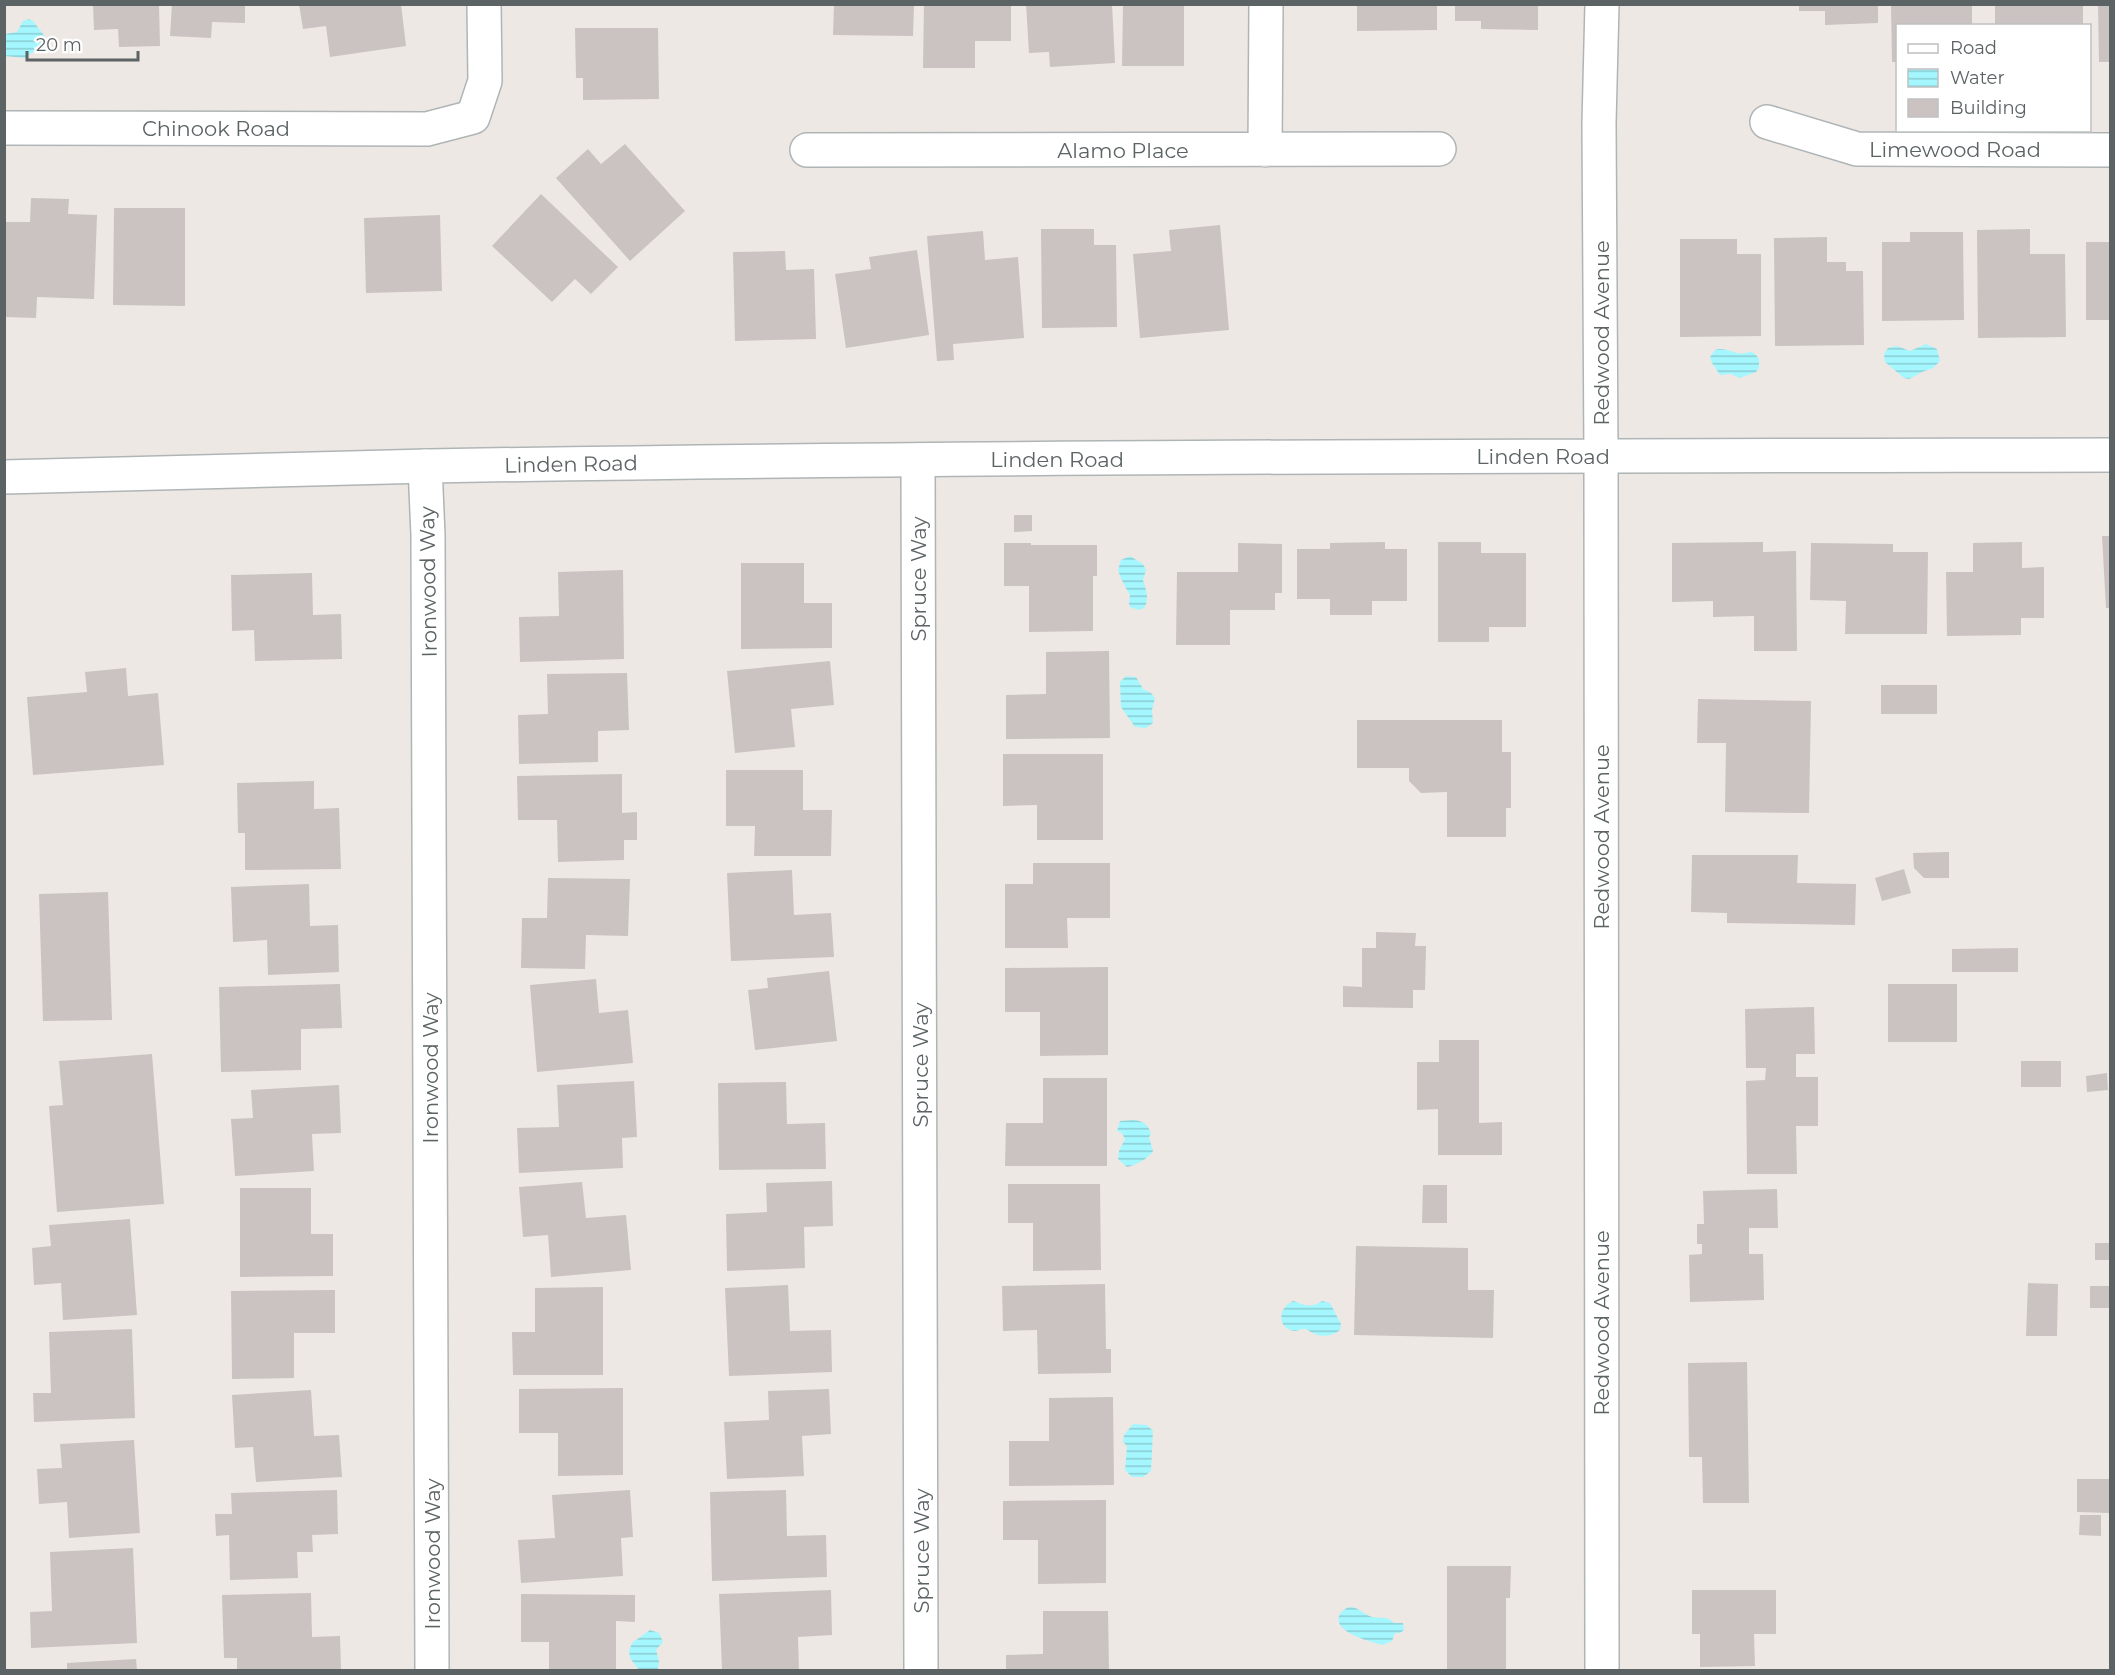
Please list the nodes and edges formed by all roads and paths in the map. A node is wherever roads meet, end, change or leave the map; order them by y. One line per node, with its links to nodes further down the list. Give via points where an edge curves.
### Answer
1 (484, 4): 5 (street, Chinook Road, via 485,81 473,117 427,129)
2 (1266, 4): 8 (street)
3 (1602, 4): 11 (street, Redwood Avenue)
4 (1767, 122): 9 (street, Limewood Road, via 1857,149)
5 (4, 128)
6 (1439, 149): 8 (street, Alamo Place)
7 (807, 150): 8 (street, Alamo Place)
8 (1265, 150)
9 (2110, 150)
10 (2110, 455): 11 (street, Linden Road)
11 (1601, 456): 12 (street, Linden Road); 17 (street, Redwood Avenue)
12 (918, 460): 13 (street, Linden Road); 16 (street, Spruce Way)
13 (425, 466): 14 (street, Linden Road); 15 (street, Ironwood Way)
14 (4, 477)
15 (432, 1671)
16 (921, 1671)
17 (1602, 1671)

